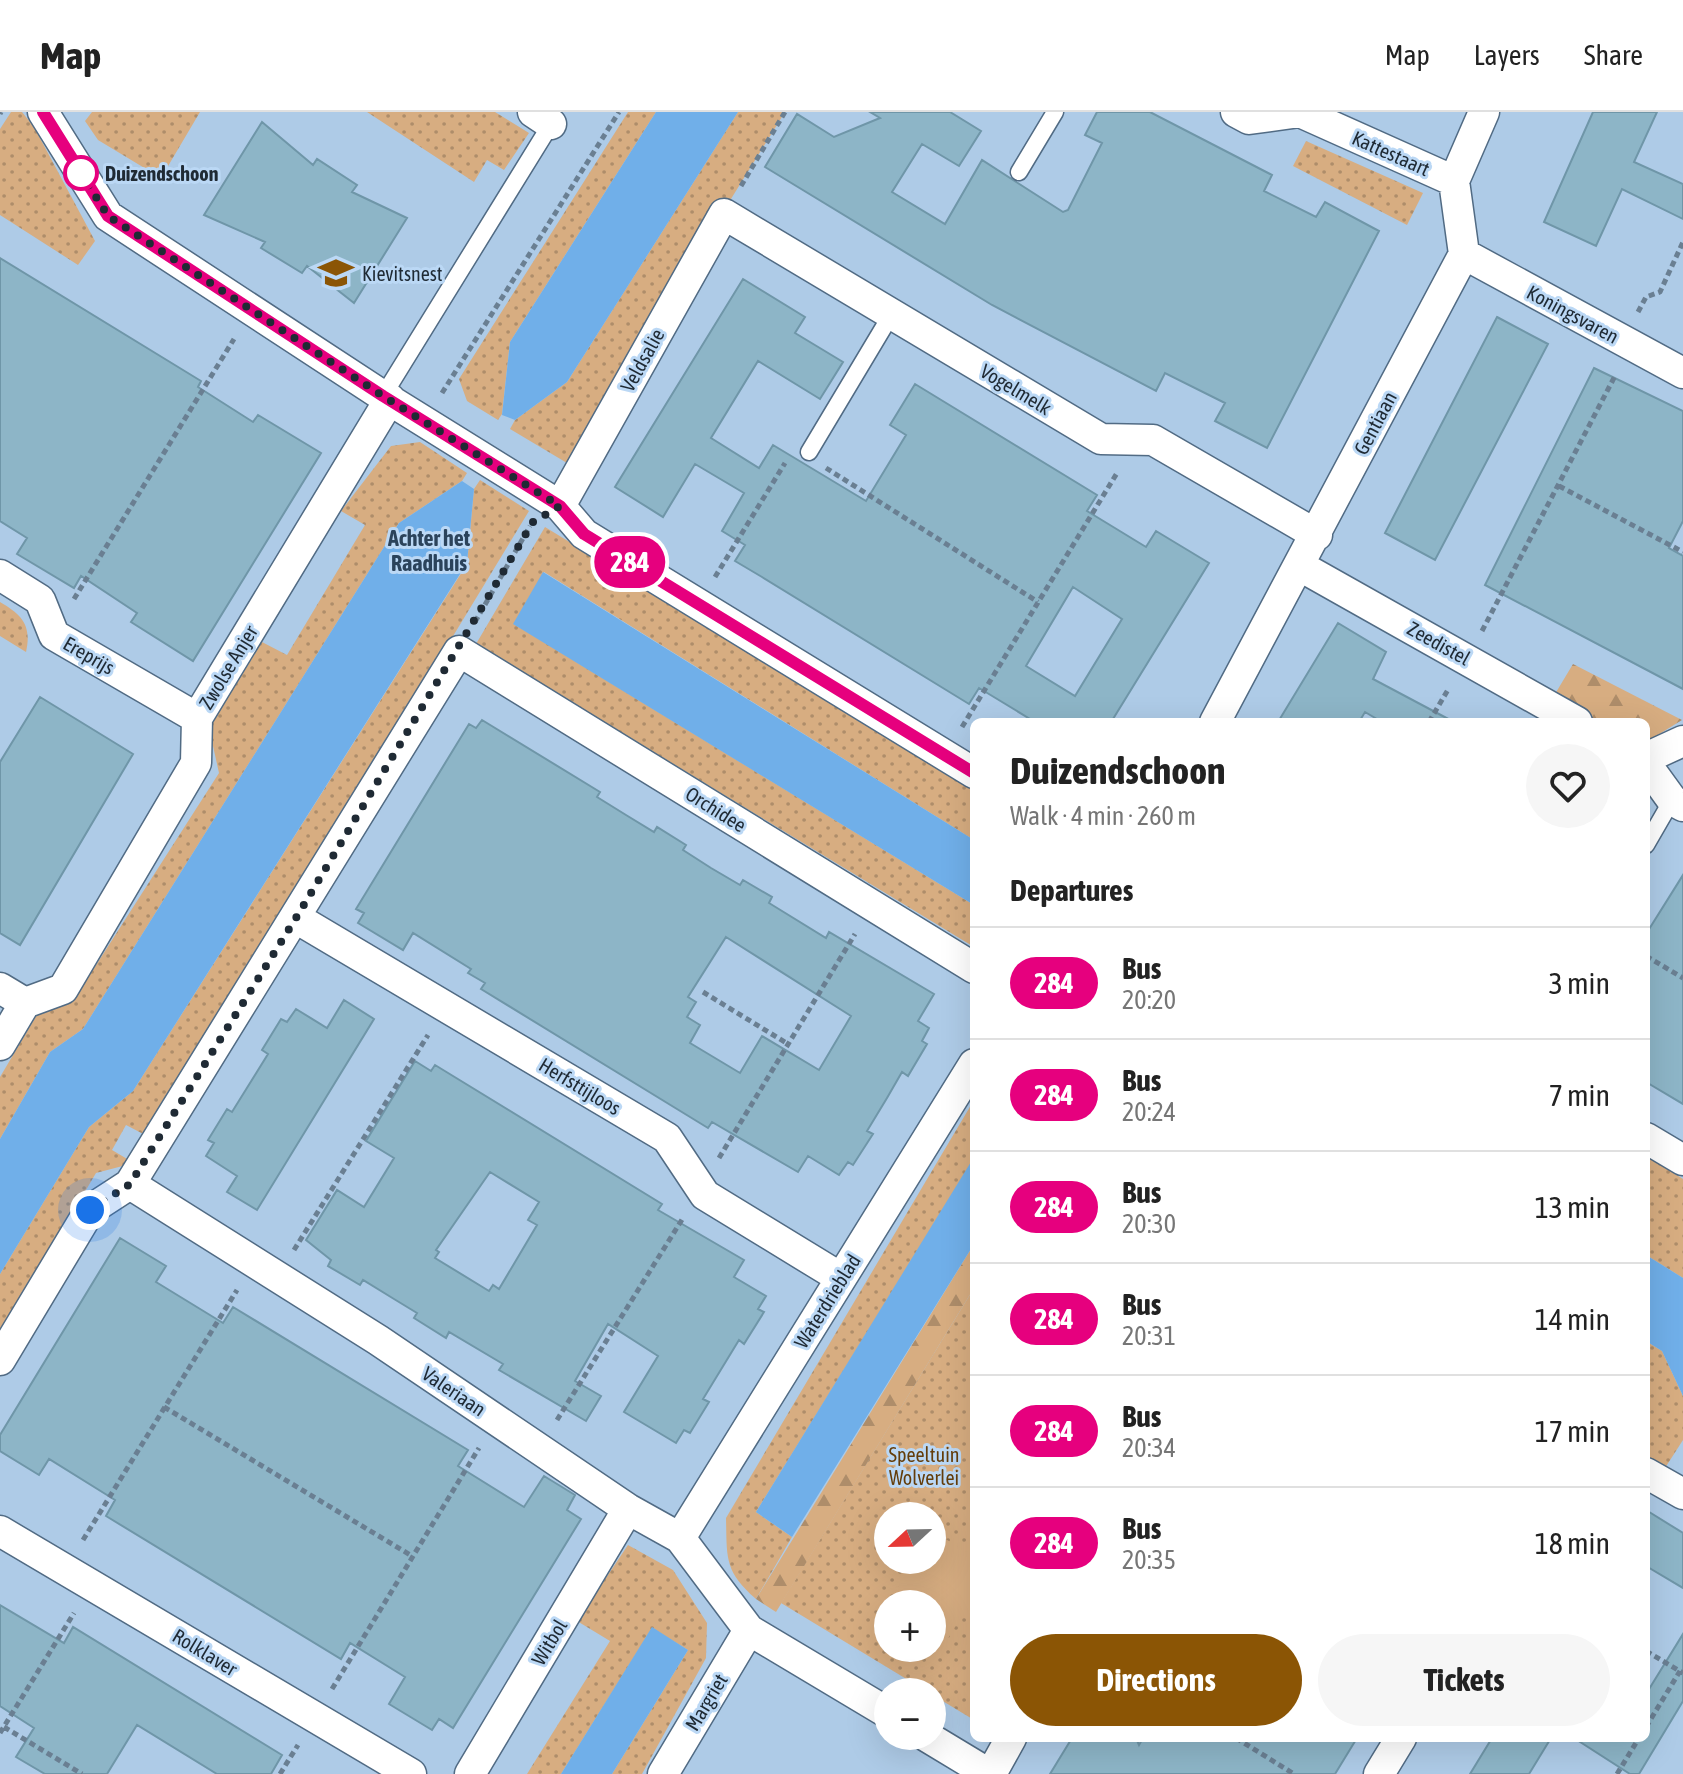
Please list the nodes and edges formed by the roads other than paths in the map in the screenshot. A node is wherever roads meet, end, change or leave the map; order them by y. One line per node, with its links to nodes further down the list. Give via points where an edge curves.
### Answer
1 (43, 112): 12 (street, via 108,216)
2 (1055, 112): 6 (lane)
3 (1236, 112): 7 (street, Kattestaart, via 1249,119 1300,112)
4 (1484, 112): 7 (street)
5 (542, 118): 12 (lane)
6 (1019, 172)
7 (1454, 181): 9 (street)
8 (724, 214): 10 (street, Vogelmelk); 14 (street, Veldsalie)
9 (1464, 254): 11 (street, Koningsvaren); 15 (street, Gentiaan)
10 (891, 315): 13 (lane); 15 (street, Vogelmelk, via 1101,439 1153,440)
11 (1683, 373)
12 (386, 398): 14 (street); 18 (street, Zwolse Anjer)
13 (809, 452)
14 (560, 506): 24 (street, via 584,534)
15 (1317, 535): 16 (street, Gentiaan)
16 (1300, 566): 19 (street, Gentiaan); 20 (street, Zeedistel)
17 (0, 575): 18 (street, Ereprijs, via 40,600 54,635)
18 (197, 718): 29 (street, Zwolse Anjer, via 196,763 63,989)
19 (1217, 718)
20 (1570, 718)
21 (1683, 741): 22 (street)
22 (1650, 756)
23 (1650, 769): 25 (street)
24 (970, 771)
25 (1678, 803): 26 (lane)
26 (1650, 840)
27 (296, 918): 28 (street, Orchidee, via 459,651); 34 (street); 35 (street, Herfsttijloos, via 667,1138 705,1195)
28 (970, 966)
29 (12, 996): 30 (street, Zwolse Anjer)
30 (0, 1045)
31 (970, 1070): 35 (street, Waterdrieblad)
32 (1650, 1140): 33 (street)
33 (1683, 1160)
34 (130, 1184): 36 (street, via 90,1210); 39 (street, Valeriaan)
35 (841, 1278): 41 (street, Waterdrieblad)
36 (0, 1360)
37 (1650, 1475): 38 (street)
38 (1683, 1494)
39 (628, 1509): 41 (street, Valeriaan); 48 (street, Witbol)
40 (0, 1531): 47 (street, Rolklaver)
41 (680, 1538): 42 (street, Valeriaan)
42 (749, 1630): 43 (street); 49 (street, Margriet)
43 (874, 1705)
44 (1009, 1742): 50 (street)
45 (1399, 1742): 51 (street)
46 (946, 1748): 50 (street)
47 (411, 1774)
48 (470, 1774)
49 (663, 1774)
50 (990, 1774)
51 (1379, 1774)

